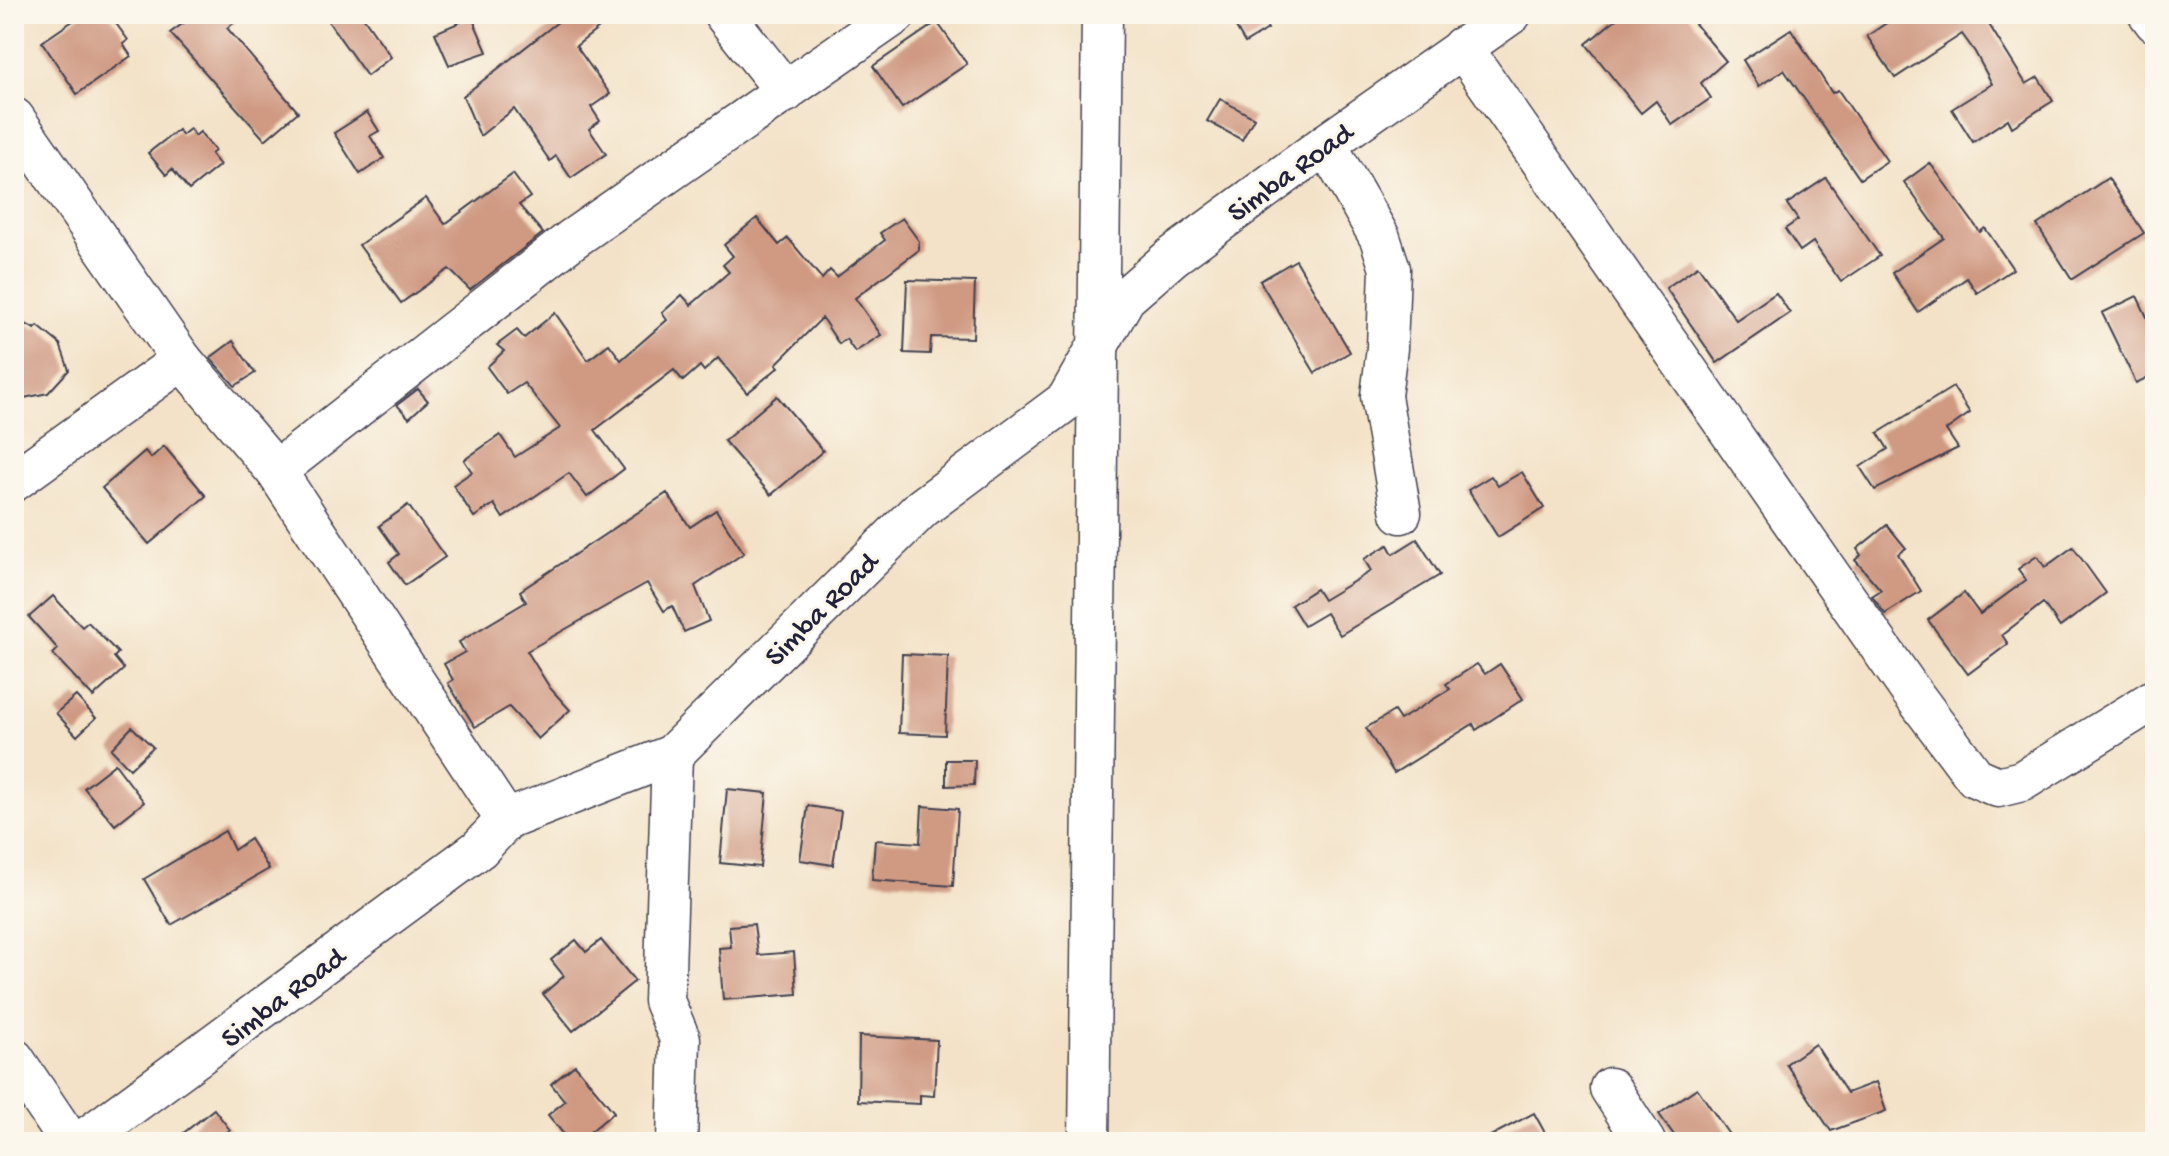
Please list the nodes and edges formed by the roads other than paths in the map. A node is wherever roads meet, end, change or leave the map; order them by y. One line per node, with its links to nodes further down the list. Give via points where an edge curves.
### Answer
1 (724, 14): 8 (street)
2 (896, 14): 8 (street)
3 (1102, 14): 11 (street)
4 (1511, 14): 7 (street, Simba Road)
5 (2149, 14): 6 (street)
6 (2155, 22)
7 (1462, 47): 10 (street, Simba Road); 16 (street, via 1975,777 1998,787 2022,781)
8 (786, 92): 13 (street, via 571,240)
9 (14, 118): 12 (street)
10 (1326, 144): 11 (street, Simba Road, via 1125,298); 15 (street, via 1380,238 1390,269 1381,396)
11 (1097, 348): 17 (street, Simba Road, via 1067,400 922,508); 24 (street)
12 (182, 360): 13 (street); 14 (street)
13 (276, 471): 18 (street)
14 (14, 481)
15 (1401, 513)
16 (2155, 699)
17 (672, 755): 18 (street, Simba Road); 23 (street, via 664,1001 680,1039)
18 (506, 820): 22 (street, Simba Road, via 479,849)
19 (14, 1059): 21 (street)
20 (1610, 1088): 25 (street)
21 (70, 1142)
22 (81, 1142)
23 (677, 1142)
24 (1089, 1142)
25 (1645, 1142)

